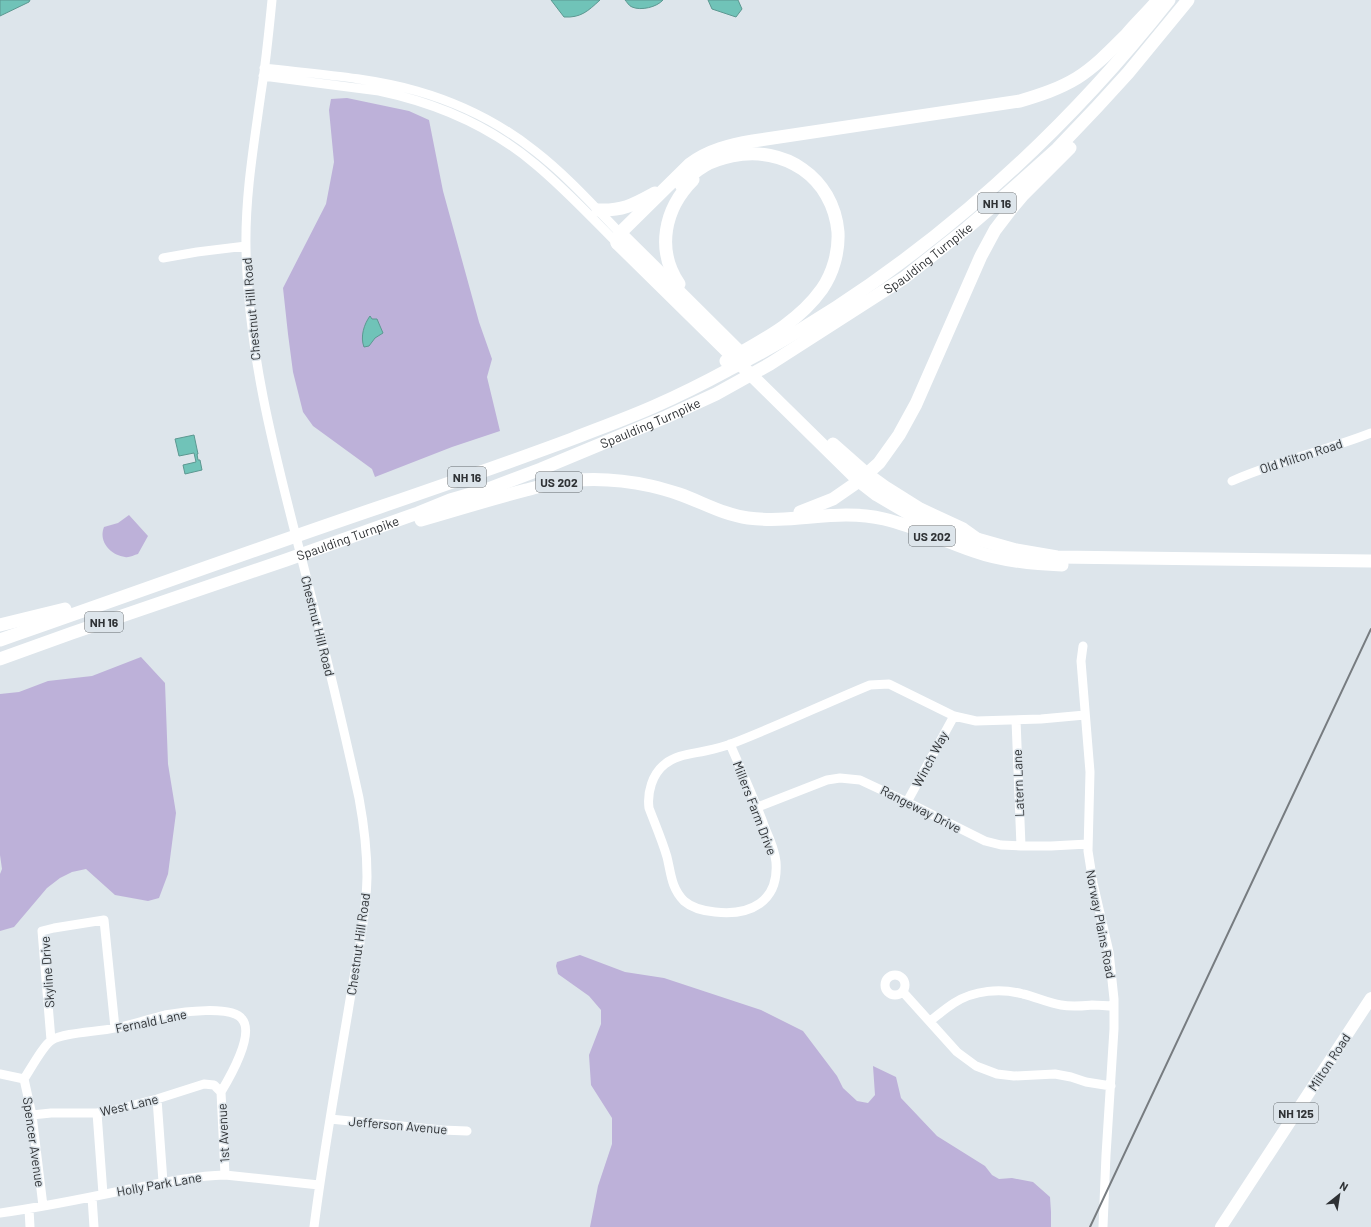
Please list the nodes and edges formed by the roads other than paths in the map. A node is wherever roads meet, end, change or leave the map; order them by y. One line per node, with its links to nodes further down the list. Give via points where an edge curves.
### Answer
1 (272, 0): 5 (street, Chestnut Hill Road)
2 (1158, 0): 7 (highway, via 1096,64 1077,78 1038,96 1020,101 729,145 698,159)
3 (1169, 0): 13 (highway, Spaulding Turnpike / NH 16, via 1072,113 989,190 920,247 846,300 818,319)
4 (1189, 0): 15 (highway, via 1180,20 1119,96 1022,196 996,230 981,256 907,421 879,463); 18 (highway, Spaulding Turnpike / NH 16, via 1097,108 1057,149 1009,192 904,278 770,364 716,394 666,417 541,469)
5 (264, 72): 8 (street, via 382,83 418,91 459,106 510,133 535,151); 9 (street, via 395,94 462,118 503,140 534,163); 10 (street, Chestnut Hill Road, via 253,150)
6 (719, 160): 9 (highway, via 705,165 688,177); 12 (highway, US 202, via 695,178 677,200 666,238 667,256 674,277); 13 (highway, via 744,153 757,153 794,163 819,184 829,200 837,226 838,241 833,267 822,290 806,308)
7 (676, 178): 8 (highway, via 629,207 611,211); 9 (highway)
8 (598, 210): 9 (street)
9 (621, 238): 12 (highway); 15 (highway)
10 (246, 246): 11 (street); 47 (street, Chestnut Hill Road, via 249,305 259,380 346,738 366,842 364,916)
11 (163, 258)
12 (704, 315): 15 (highway, US 202)
13 (755, 350): 21 (highway, Spaulding Turnpike / NH 16, via 653,407 490,469)
14 (1371, 433): 16 (street, Old Milton Road, via 1271,465)
15 (863, 477): 17 (highway, via 833,500); 19 (highway, US 202, via 885,487 920,509 963,529 977,540 1057,557)
16 (1232, 481)
17 (779, 519): 18 (highway, US 202, via 747,518 730,514 679,494 625,481 589,480 554,483); 19 (highway, US 202, via 829,515 868,516 898,522 994,557 1064,565)
18 (340, 541): 25 (highway, Spaulding Turnpike / NH 16)
19 (1083, 558): 20 (highway, US 202)
20 (1371, 561)
21 (145, 590): 22 (highway); 23 (highway, Spaulding Turnpike / NH 16)
22 (0, 625)
23 (0, 640)
24 (1083, 646): 26 (street, Norway Plains Road, via 1081,661)
25 (0, 660)
26 (1086, 715): 28 (street, Millers Farm Drive); 32 (street, Norway Plains Road, via 1090,772)
27 (954, 716): 28 (street, Millers Farm Drive, via 976,721); 29 (street, Millers Farm Drive, via 889,684 870,685); 30 (street, Winch Way)
28 (1016, 720): 33 (street, Latern Lane)
29 (730, 744): 31 (street, Millers Farm Drive); 31 (street, Millers Farm Drive, via 671,760 659,769 651,785 649,808 667,857 670,880 684,901 696,908 734,913 749,910 764,901 773,888 776,861)
30 (907, 802): 31 (street, Rangeway Drive, via 860,780 840,778 815,784); 33 (street, Rangeway Drive, via 985,842)
31 (758, 807)
32 (1088, 844): 33 (street, Rangeway Drive); 36 (street, Norway Plains Road, via 1092,883 1111,967)
33 (1021, 846)
34 (903, 992): 37 (street)
35 (1371, 998): 61 (main road, Milton Road / NH 125)
36 (1114, 1006): 37 (street, via 1077,1007 1045,1002 1020,993 992,991 976,993 961,999); 42 (street, Norway Plains Road)
37 (930, 1021): 42 (street, via 963,1058 989,1072 1014,1076 1055,1074)
38 (115, 1028): 39 (street, Fernald Lane, via 61,1036); 39 (street, Skyline Drive, via 104,920 54,928 42,931); 43 (street, Fernald Lane, via 175,1013 223,1011 237,1014 245,1024 244,1041)
39 (51, 1040): 41 (street)
40 (0, 1074): 41 (street)
41 (24, 1079): 46 (street, Spencer Avenue)
42 (1111, 1086): 60 (street, Norway Plains Road)
43 (221, 1092): 44 (street, West Lane, via 214,1085 204,1084); 49 (street, 1st Avenue)
44 (157, 1099): 45 (street, West Lane); 50 (street)
45 (97, 1113): 46 (street, West Lane); 52 (street)
46 (32, 1115): 54 (street, Spencer Avenue)
47 (330, 1119): 48 (street, Jefferson Avenue, via 442,1130); 51 (street, Chestnut Hill Road)
48 (467, 1130)
49 (224, 1175): 50 (street, Holly Park Lane); 51 (street, Holly Park Lane)
50 (163, 1182): 52 (street, Holly Park Lane)
51 (319, 1185): 59 (street, Chestnut Hill Road)
52 (103, 1194): 53 (street, Holly Park Lane)
53 (92, 1197): 54 (street, Holly Park Lane); 58 (street)
54 (43, 1206): 55 (street, Holly Park Lane)
55 (29, 1209): 56 (street, Holly Park Lane); 57 (street)
56 (0, 1213)
57 (30, 1227)
58 (94, 1227)
59 (314, 1227)
60 (1104, 1227)
61 (1221, 1227)

